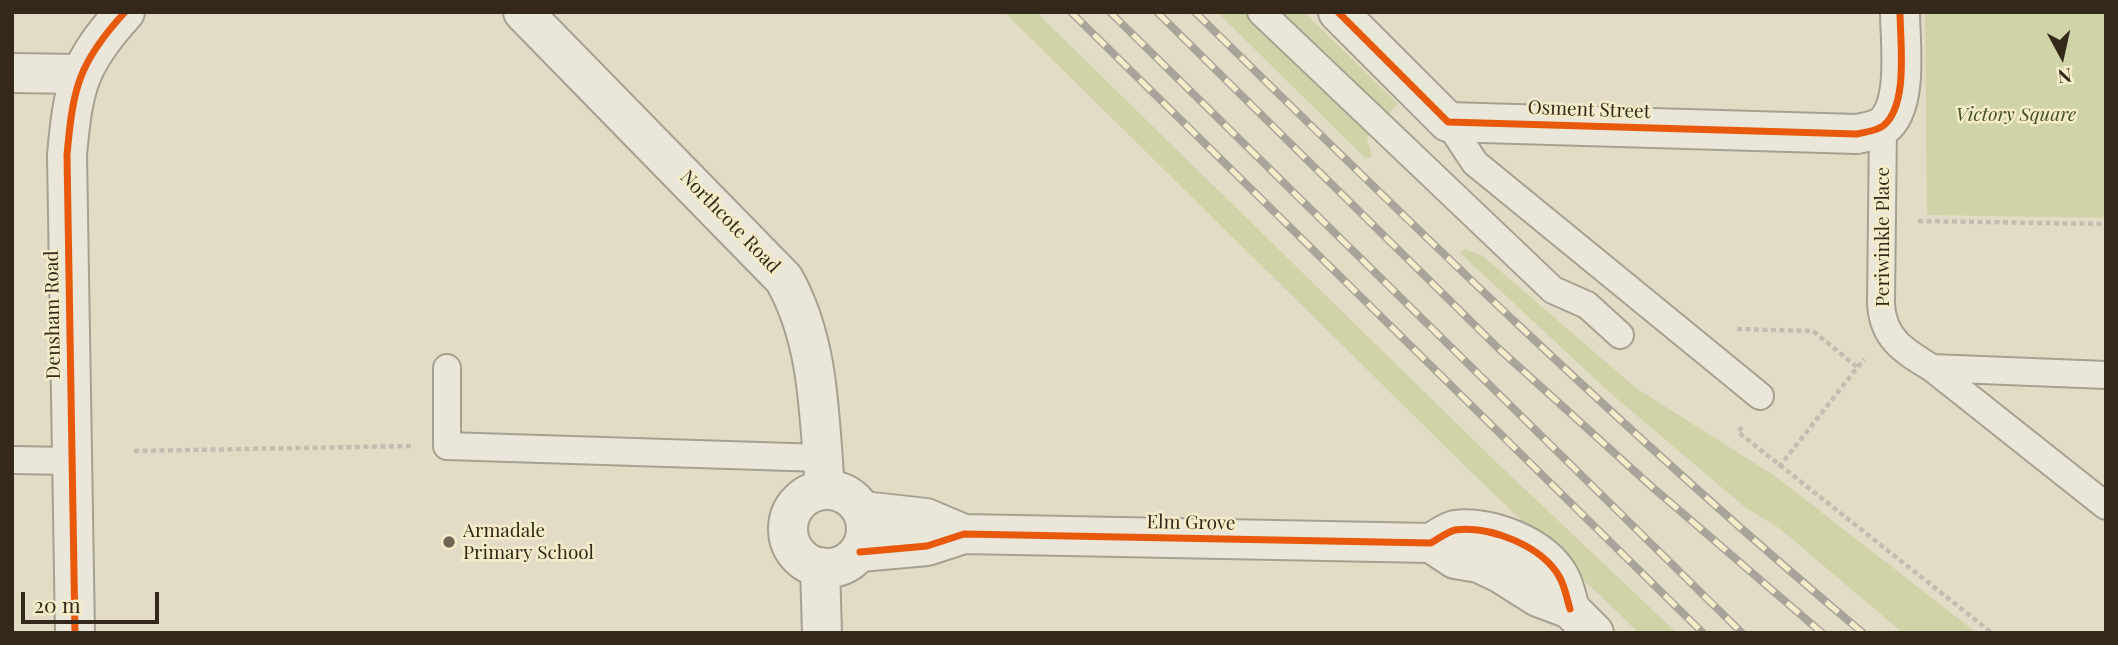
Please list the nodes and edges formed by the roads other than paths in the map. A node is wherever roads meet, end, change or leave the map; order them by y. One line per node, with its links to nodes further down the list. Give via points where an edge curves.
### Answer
1 (125, 12): 7 (street, Densham Road, via 103,36)
2 (523, 12): 19 (street, Northcote Road, via 783,279 797,302 810,343)
3 (1261, 12): 11 (lane, via 1553,290)
4 (1338, 12): 8 (street)
5 (1900, 12): 9 (street, via 1899,96)
6 (12, 73): 7 (street)
7 (79, 75): 18 (street, Densham Road, via 67,155)
8 (1448, 121): 9 (street, Osment Street, via 1857,134); 10 (lane, via 1475,163)
9 (1883, 126): 14 (lane, Periwinkle Place, via 1881,304 1886,330 1905,351)
10 (1611, 274): 11 (lane); 16 (lane)
11 (1587, 305): 12 (lane)
12 (1620, 335)
13 (447, 368): 19 (lane, via 447,446)
14 (1932, 368): 15 (lane); 20 (lane, Periwinkle Place)
15 (2106, 374)
16 (1760, 396)
17 (12, 460): 18 (lane)
18 (71, 461): 26 (street, Densham Road)
19 (824, 474): 21 (street); 24 (street, via 791,512 788,527 796,554)
20 (2106, 506)
21 (863, 511): 22 (street, Elm Grove, via 926,518); 23 (street, via 866,539)
22 (964, 534): 23 (street, Elm Grove, via 927,546); 25 (street, Elm Grove, via 1431,543 1455,559 1479,563 1509,558 1545,560 1560,577)
23 (860, 552): 24 (street, via 835,568)
24 (820, 567): 27 (street)
25 (1582, 621)
26 (75, 633)
27 (822, 633)

